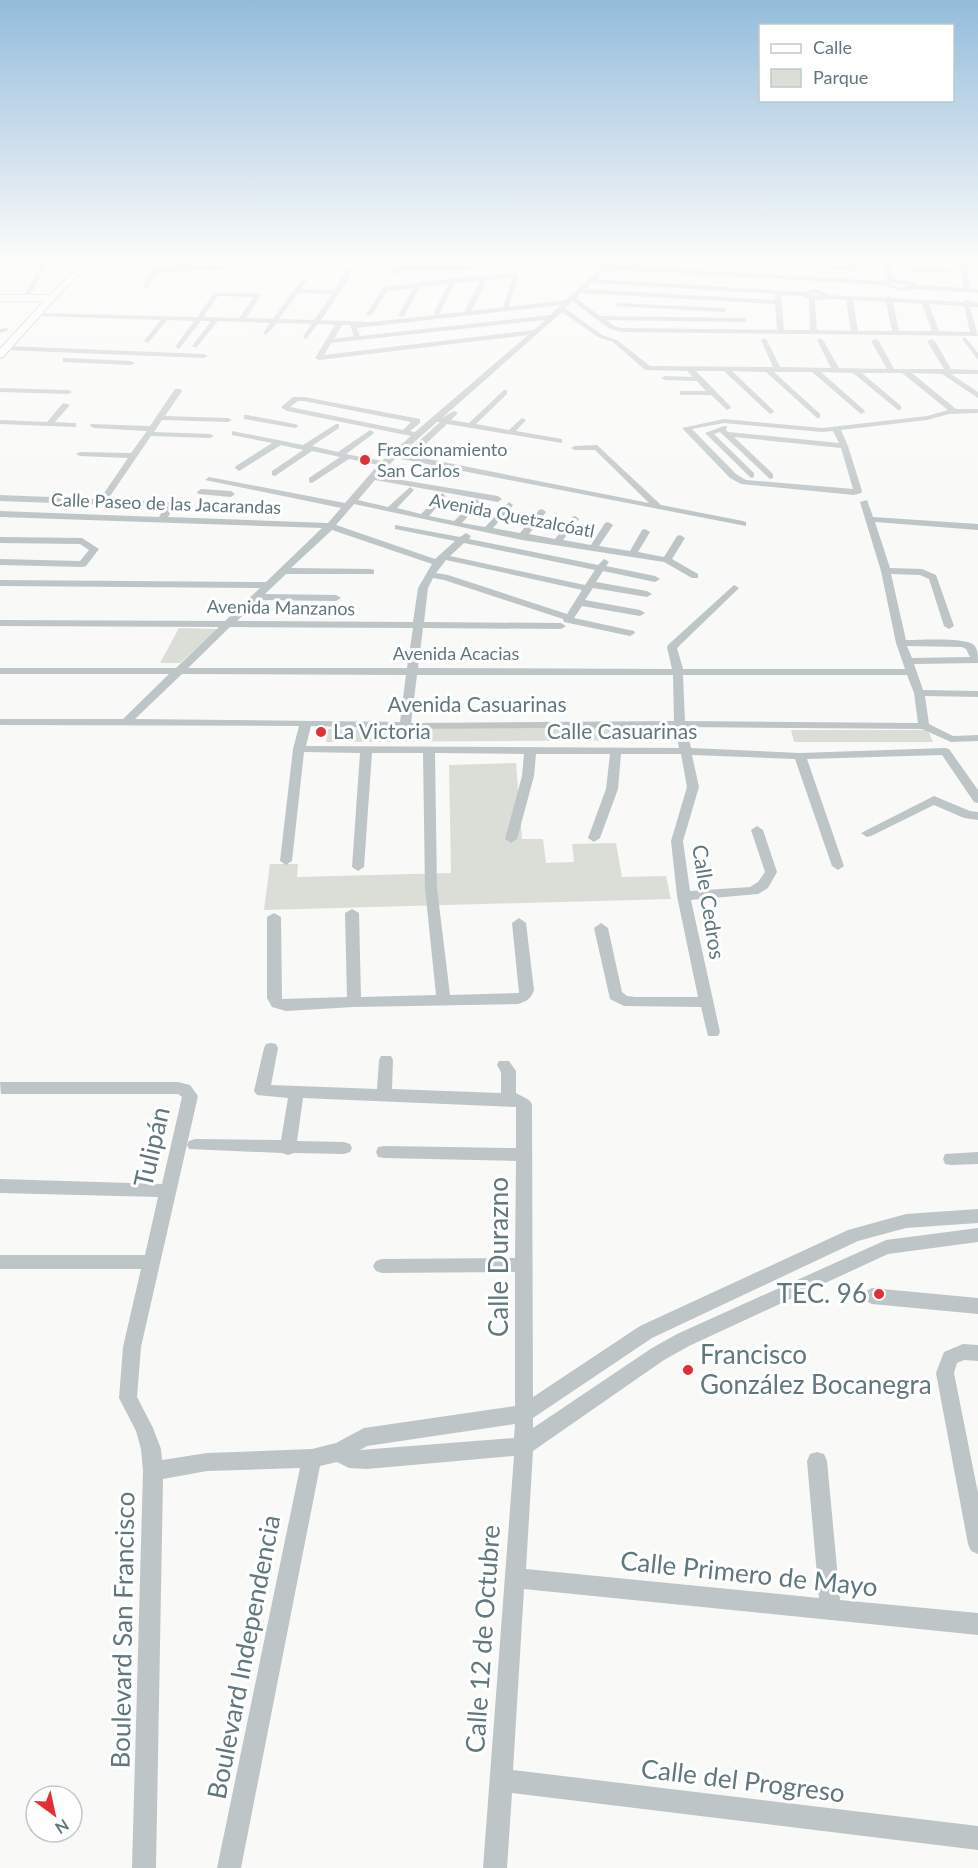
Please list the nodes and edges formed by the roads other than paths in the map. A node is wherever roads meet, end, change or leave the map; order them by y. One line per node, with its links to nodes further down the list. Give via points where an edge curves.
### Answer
1 (327, 347): 2 (street, via 319,358)
2 (410, 347)
3 (519, 347): 13 (street)
4 (622, 347): 14 (street, via 646,367)
5 (767, 347): 17 (street)
6 (824, 347): 19 (street)
7 (880, 347): 21 (street)
8 (934, 347): 23 (street)
9 (4, 354): 10 (street)
10 (204, 356)
11 (55, 360): 12 (street)
12 (135, 363)
13 (495, 367): 44 (street); 47 (street)
14 (689, 368): 15 (street); 25 (street)
15 (726, 369): 16 (street); 37 (street)
16 (767, 369): 17 (street); 40 (street)
17 (777, 369): 18 (street)
18 (814, 370): 19 (street); 38 (street)
19 (836, 370): 20 (street)
20 (854, 370): 21 (street); 35 (street)
21 (898, 371): 23 (street); 39 (street)
22 (978, 372): 23 (street)
23 (947, 373): 32 (street)
24 (664, 378): 25 (street)
25 (698, 379): 31 (street)
26 (0, 390): 28 (street)
27 (178, 391): 42 (street)
28 (68, 392)
29 (504, 392): 54 (street)
30 (682, 393): 31 (street)
31 (712, 393): 34 (street)
32 (978, 396)
33 (66, 405): 49 (street)
34 (727, 408)
35 (898, 408)
36 (978, 411): 39 (street)
37 (770, 412)
38 (861, 412)
39 (953, 412): 59 (street, via 923,426)
40 (817, 416)
41 (247, 417): 52 (street)
42 (160, 418): 45 (street); 56 (street)
43 (305, 419): 52 (street)
44 (434, 419): 47 (street); 62 (street)
45 (228, 420)
46 (522, 420): 61 (street)
47 (446, 421): 54 (street); 73 (street)
48 (0, 422): 49 (street)
49 (49, 424): 50 (street)
50 (73, 425)
51 (94, 426): 56 (street)
52 (295, 426): 64 (street)
53 (336, 426): 67 (street)
54 (470, 426): 61 (street)
55 (725, 428): 59 (street, via 823,437); 66 (street); 77 (street, via 709,433); 78 (street); 80 (street, via 686,428)
56 (151, 431): 63 (street); 72 (street)
57 (370, 432): 70 (street)
58 (405, 432): 58 (street, via 417,420 304,399 296,399 285,407); 62 (street)
59 (838, 432): 66 (street)
60 (235, 433): 64 (street)
61 (510, 433): 65 (street)
62 (416, 435): 71 (street)
63 (210, 436)
64 (276, 441): 67 (street); 75 (street)
65 (559, 441)
66 (844, 446): 83 (street)
67 (308, 448): 70 (street); 76 (street)
68 (575, 448): 96 (street, via 597,447)
69 (80, 454): 72 (street)
70 (344, 455): 74 (street); 82 (street)
71 (395, 455): 73 (street); 74 (street)
72 (135, 456): 90 (street)
73 (407, 457): 96 (street)
74 (384, 464): 79 (street)
75 (239, 468)
76 (275, 474)
77 (751, 475): 78 (street); 80 (street)
78 (770, 476): 83 (street)
79 (372, 477): 89 (street); 94 (street)
80 (738, 479): 83 (street, via 749,483)
81 (209, 480): 84 (street)
82 (312, 480)
83 (855, 489)
84 (234, 490): 86 (street); 93 (street); 94 (street, Avenida Quetzalcóatl)
85 (410, 490): 97 (street)
86 (201, 492)
87 (442, 496): 101 (street)
88 (0, 498): 90 (street)
89 (498, 499)
90 (102, 502): 104 (street, via 169,504)
91 (476, 502): 105 (street)
92 (864, 502): 103 (street)
93 (224, 504)
94 (349, 504): 97 (street, Avenida Quetzalcóatl); 108 (street)
95 (509, 505): 112 (street)
96 (658, 507): 106 (street)
97 (391, 509): 100 (street, Avenida Quetzalcóatl)
98 (542, 512): 114 (street)
99 (0, 514): 104 (street, Calle Paseo de las Jacarandas)
100 (412, 514): 101 (street, Avenida Quetzalcóatl); 109 (street)
101 (424, 516): 105 (street, Avenida Quetzalcóatl)
102 (575, 519): 118 (street)
103 (870, 519): 110 (street); 127 (street)
104 (161, 521): 108 (street, Calle Paseo de las Jacarandas)
105 (457, 523): 111 (street, Avenida Quetzalcóatl)
106 (743, 524)
107 (608, 525): 120 (street)
108 (330, 526): 119 (street, Calle Paseo de las Jacarandas); 126 (street)
109 (398, 527): 117 (street); 119 (street)
110 (978, 527)
111 (474, 528): 112 (street, Avenida Quetzalcóatl); 117 (street)
112 (487, 530): 114 (street, Avenida Quetzalcóatl)
113 (645, 532): 121 (street)
114 (522, 537): 118 (street, Avenida Quetzalcóatl)
115 (680, 538): 123 (street)
116 (0, 540): 124 (street, via 86,542 94,549 83,564)
117 (460, 541): 122 (street); 125 (street)
118 (557, 542): 120 (street, Avenida Quetzalcóatl)
119 (381, 544): 122 (street, Calle Paseo de las Jacarandas)
120 (593, 548): 121 (street, Avenida Quetzalcóatl)
121 (633, 554): 123 (street, Avenida Quetzalcóatl)
122 (441, 560): 129 (street); 134 (street, Calle Paseo de las Jacarandas)
123 (667, 560): 130 (street, Avenida Quetzalcóatl)
124 (0, 562)
125 (603, 564): 131 (street); 134 (street)
126 (281, 571): 128 (street); 133 (street)
127 (886, 571): 145 (street, via 921,572 933,577); 147 (street)
128 (371, 572)
129 (429, 575): 141 (street); 144 (street, via 423,588)
130 (695, 576)
131 (655, 579)
132 (0, 583): 133 (street)
133 (268, 585): 137 (street)
134 (588, 586): 136 (street, Calle Paseo de las Jacarandas); 139 (street)
135 (734, 588): 153 (street, Calle Cedros, via 672,647)
136 (647, 594)
137 (255, 597): 138 (street); 143 (street)
138 (336, 598)
139 (578, 602): 140 (street); 141 (street)
140 (640, 613)
141 (566, 622): 144 (street, Avenida Manzanos); 146 (street)
142 (0, 623): 143 (street, Avenida Manzanos)
143 (228, 624): 144 (street, Avenida Manzanos); 150 (street)
144 (418, 626): 152 (street)
145 (949, 626)
146 (630, 633)
147 (901, 643): 148 (street, via 964,644); 149 (street)
148 (977, 660): 149 (street, Avenida Acacias)
149 (910, 667): 153 (street, Avenida Acacias); 154 (street)
150 (181, 670): 151 (street, Avenida Acacias); 152 (street, Avenida Acacias); 157 (street)
151 (0, 671)
152 (413, 671): 153 (street, Avenida Acacias); 160 (street)
153 (678, 671): 159 (street, Calle Cedros)
154 (919, 693): 155 (street); 161 (street)
155 (978, 694)
156 (0, 722): 157 (street, Avenida Casuarinas)
157 (126, 722): 158 (street, Avenida Casuarinas)
158 (306, 723): 160 (street, Avenida Casuarinas); 164 (street)
159 (680, 724): 160 (street, Avenida Casuarinas); 161 (street, Avenida Casuarinas); 169 (street, Calle Cedros)
160 (405, 726)
161 (924, 726): 163 (street, Avenida Casuarinas)
162 (978, 738): 163 (street)
163 (951, 739): 170 (street)
164 (299, 749): 165 (street, Calle Casuarinas); 178 (street)
165 (366, 751): 166 (street, Calle Casuarinas); 180 (street)
166 (429, 751): 167 (street, Calle Casuarinas); 186 (street, via 431,888)
167 (530, 751): 168 (street, Calle Casuarinas); 177 (street, via 528,776)
168 (616, 751): 169 (street, Calle Casuarinas); 176 (street, via 612,789)
169 (687, 751): 171 (street, Calle Casuarinas); 181 (street, Calle Cedros, via 693,787 677,841)
170 (945, 752): 171 (street, Calle Casuarinas); 172 (street)
171 (800, 756): 179 (street)
172 (978, 799)
173 (978, 816): 175 (street, via 934,800)
174 (757, 830): 181 (street, via 771,872 763,885 753,891)
175 (867, 833)
176 (594, 838)
177 (511, 839)
178 (286, 861)
179 (838, 866)
180 (357, 867)
181 (684, 896): 188 (street, Calle Cedros)
182 (352, 913): 187 (street)
183 (274, 917): 187 (street, via 277,1004)
184 (519, 923): 186 (street, via 525,996)
185 (601, 928): 188 (street, via 615,995 636,1002)
186 (443, 999): 187 (street)
187 (354, 1002)
188 (706, 1002): 189 (street, Calle Cedros)
189 (713, 1032)
190 (271, 1048): 194 (street, via 262,1091)
191 (386, 1060): 195 (street)
192 (504, 1065): 196 (street, Calle Durazno)
193 (1, 1088): 205 (street, Tulipán, via 186,1089 190,1096)
194 (296, 1093): 195 (street); 199 (street)
195 (384, 1095): 196 (street)
196 (515, 1099): 201 (street, Calle Durazno, via 524,1104)
197 (195, 1145): 199 (street)
198 (344, 1148): 199 (street)
199 (288, 1149)
200 (384, 1152): 201 (street)
201 (524, 1155): 210 (street, Calle Durazno)
202 (978, 1158): 203 (street)
203 (951, 1159)
204 (0, 1186): 205 (street)
205 (168, 1191): 209 (street, Tulipán)
206 (978, 1216): 216 (street, via 906,1221 854,1234 646,1332)
207 (978, 1235): 217 (street, via 886,1247 704,1330 658,1354)
208 (0, 1262): 209 (street)
209 (153, 1262): 215 (street, Tulipán, via 132,1347)
210 (524, 1265): 211 (street); 216 (street, Calle Durazno)
211 (382, 1266)
212 (872, 1296): 213 (street)
213 (978, 1306)
214 (978, 1353): 222 (street, via 963,1352 950,1358 945,1373)
215 (128, 1398): 221 (street, Boulevard San Francisco, via 144,1428)
216 (523, 1414): 217 (street, Calle 12 de Octubre); 218 (street, via 364,1437)
217 (524, 1446): 218 (street, via 366,1460 349,1459); 223 (street, Calle 12 de Octubre)
218 (339, 1452): 219 (street)
219 (312, 1458): 221 (street, via 207,1462); 229 (street, Boulevard Independencia)
220 (817, 1461): 224 (street)
221 (153, 1471): 228 (street, Boulevard San Francisco)
222 (978, 1544)
223 (514, 1578): 224 (street, Calle Primero de Mayo); 226 (street, Calle 12 de Octubre)
224 (830, 1609): 225 (street, Calle Primero de Mayo)
225 (978, 1624)
226 (501, 1780): 227 (street, Calle del Progreso); 230 (street, Calle 12 de Octubre)
227 (978, 1838)
228 (144, 1868)
229 (229, 1868)
230 (495, 1868)

